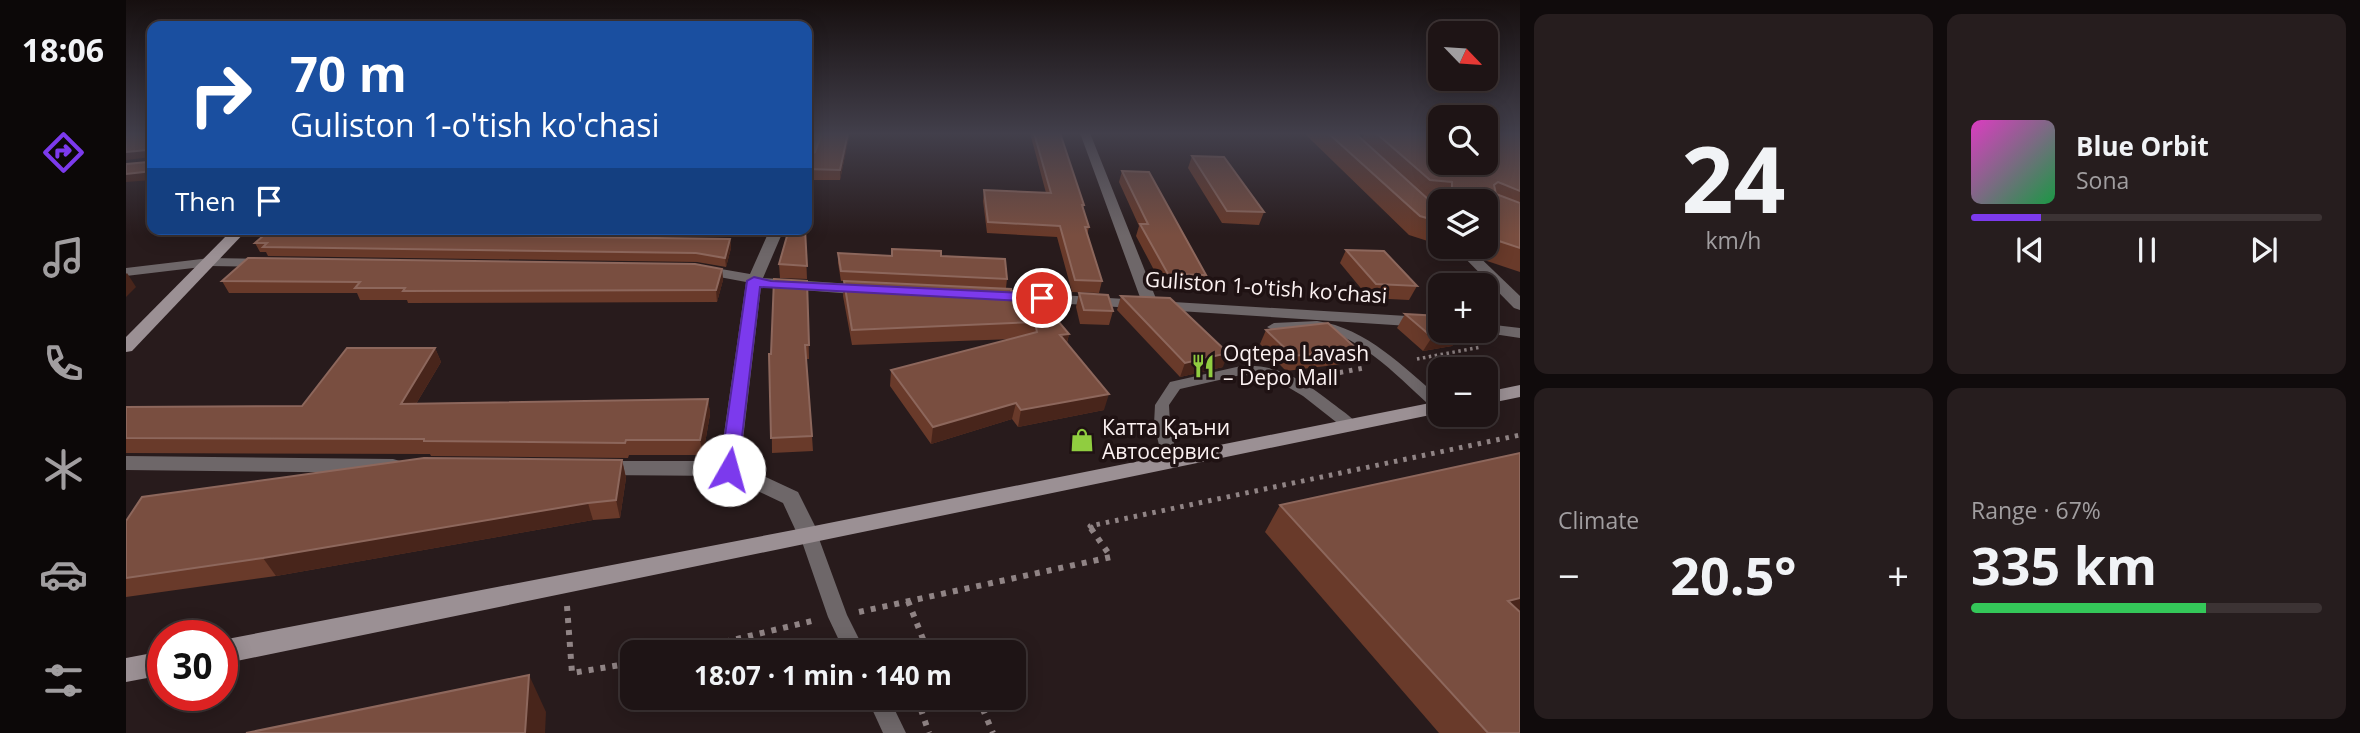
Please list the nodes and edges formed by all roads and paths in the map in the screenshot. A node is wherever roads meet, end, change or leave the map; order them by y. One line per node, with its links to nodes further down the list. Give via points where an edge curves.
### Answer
1 (1098, 167): 12 (street)
2 (235, 235): 5 (main road)
3 (774, 235): 9 (street)
4 (1473, 259): 13 (street)
5 (210, 262): 6 (street); 8 (street); 19 (main road)
6 (279, 263)
7 (683, 269): 9 (street)
8 (126, 272)
9 (754, 281): 10 (street); 32 (street)
10 (880, 290)
11 (1001, 296): 12 (street, Guliston 1-o'tish ko'chasi)
12 (1150, 303): 14 (street, Guliston 1-o'tish ko'chasi)
13 (1520, 305)
14 (1428, 322)
15 (1274, 327): 20 (lane, via 1330,328)
16 (1498, 329): 17 (street)
17 (1520, 332)
18 (1494, 345): 20 (path)
19 (126, 347)
20 (1389, 364): 21 (path); 24 (lane)
21 (1289, 381): 26 (lane); 28 (lane, via 1266,370 1175,385 1161,405)
22 (1520, 391): 23 (main road)
23 (1498, 396)
24 (1428, 397)
25 (1428, 409): 26 (main road)
26 (1350, 425): 28 (main road)
27 (1520, 435): 35 (path, via 1090,526 1111,557)
28 (1170, 462): 33 (main road)
29 (126, 463): 30 (street)
30 (414, 466)
31 (578, 468): 32 (street)
32 (729, 470): 33 (street, via 791,498)
33 (809, 536): 34 (main road); 36 (lane)
34 (565, 584): 40 (main road); 41 (path, via 572,673)
35 (908, 601): 36 (path); 39 (path)
36 (838, 617): 37 (path); 38 (lane)
37 (736, 640)
38 (850, 640)
39 (923, 640)
40 (238, 649)
41 (620, 665)
42 (147, 666): 43 (main road)
43 (126, 670)
44 (884, 710): 47 (lane)
45 (921, 710): 48 (path)
46 (983, 710): 49 (path)
47 (895, 733)
48 (929, 733)
49 (993, 733)

